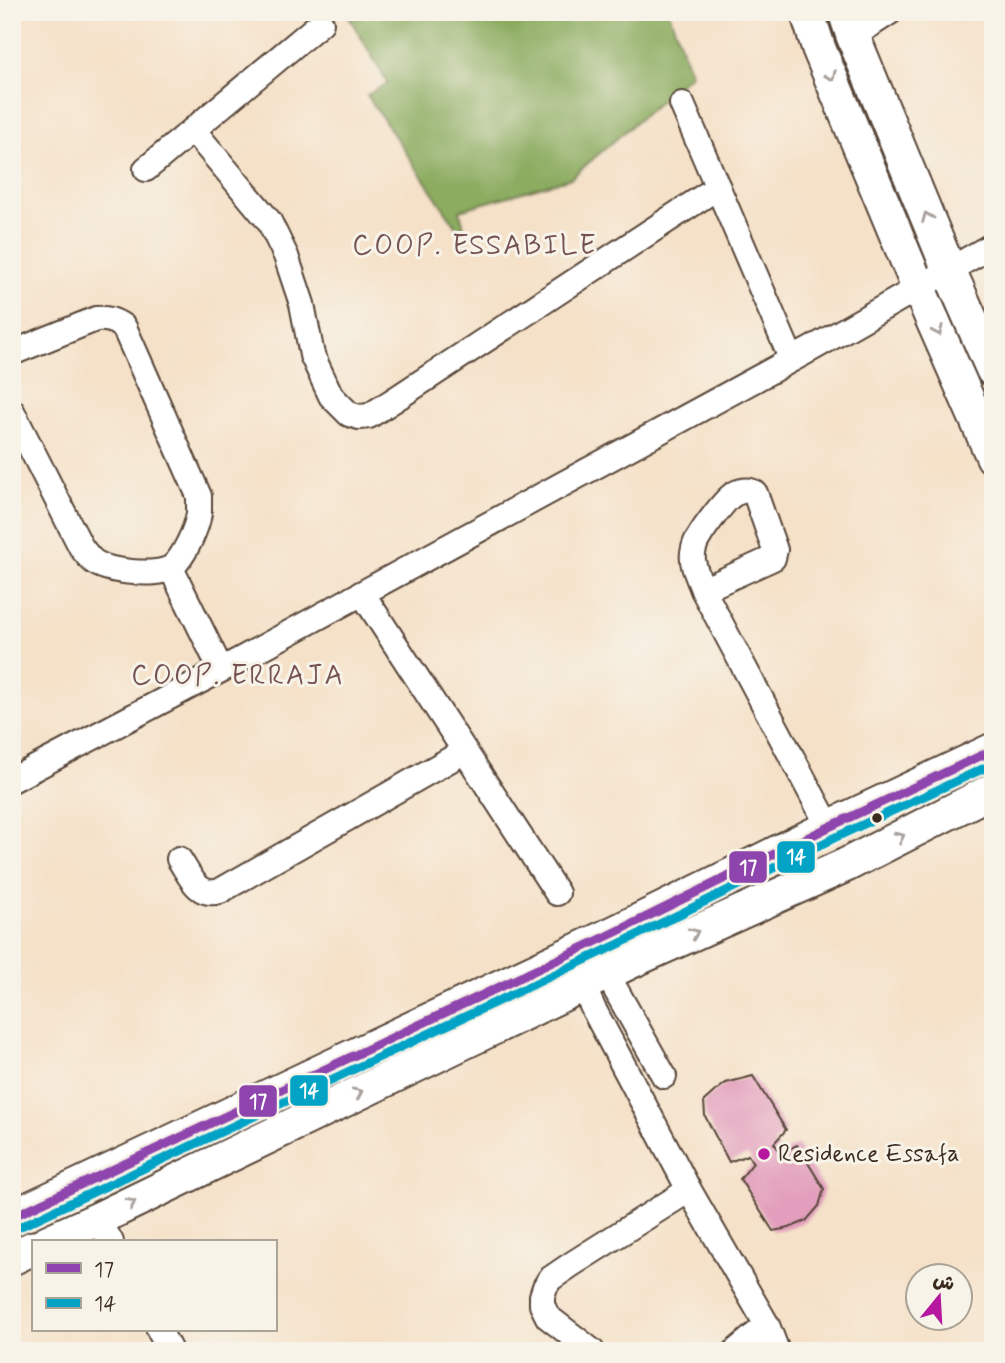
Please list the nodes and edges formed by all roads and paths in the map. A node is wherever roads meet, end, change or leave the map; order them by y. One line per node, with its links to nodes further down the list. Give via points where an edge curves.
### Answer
1 (807, 12): 11 (main road, one-way to 11)
2 (890, 12): 4 (street)
3 (321, 23): 6 (street)
4 (849, 24): 10 (main road, one-way to 4)
5 (682, 104): 8 (street)
6 (193, 130): 7 (street); 8 (street, via 269,221 298,292 312,355 331,396 349,414 359,417 379,410)
7 (146, 169)
8 (718, 187): 13 (street)
9 (993, 245): 10 (street)
10 (949, 270): 11 (street); 14 (main road)
11 (918, 287): 13 (street); 16 (main road, one-way to 16)
12 (12, 353): 17 (street, via 96,319 107,318 124,327 199,496 193,533)
13 (792, 358): 19 (street)
14 (993, 370)
15 (12, 411): 17 (street, via 81,547 94,562 141,573)
16 (993, 457)
17 (171, 568): 20 (street)
18 (703, 590): 25 (street)
19 (362, 593): 20 (street); 22 (street)
20 (221, 670): 23 (street)
21 (993, 750): 25 (main road)
22 (465, 751): 26 (street, via 220,891 204,892); 27 (street)
23 (12, 780)
24 (993, 790): 28 (main road, one-way to 24)
25 (829, 827): 31 (main road)
26 (179, 859)
27 (557, 892)
28 (595, 980): 29 (street); 30 (street, via 593,1008); 32 (main road, one-way to 28)
29 (664, 1076)
30 (689, 1190): 36 (street); 39 (street, via 572,1264 545,1287 542,1305 548,1317)
31 (12, 1217)
32 (104, 1231): 33 (main road)
33 (57, 1240)
34 (32, 1248): 35 (main road)
35 (12, 1258)
36 (766, 1325): 40 (street); 41 (street)
37 (160, 1332): 38 (street)
38 (170, 1351)
39 (592, 1351)
40 (736, 1351)
41 (777, 1351)

